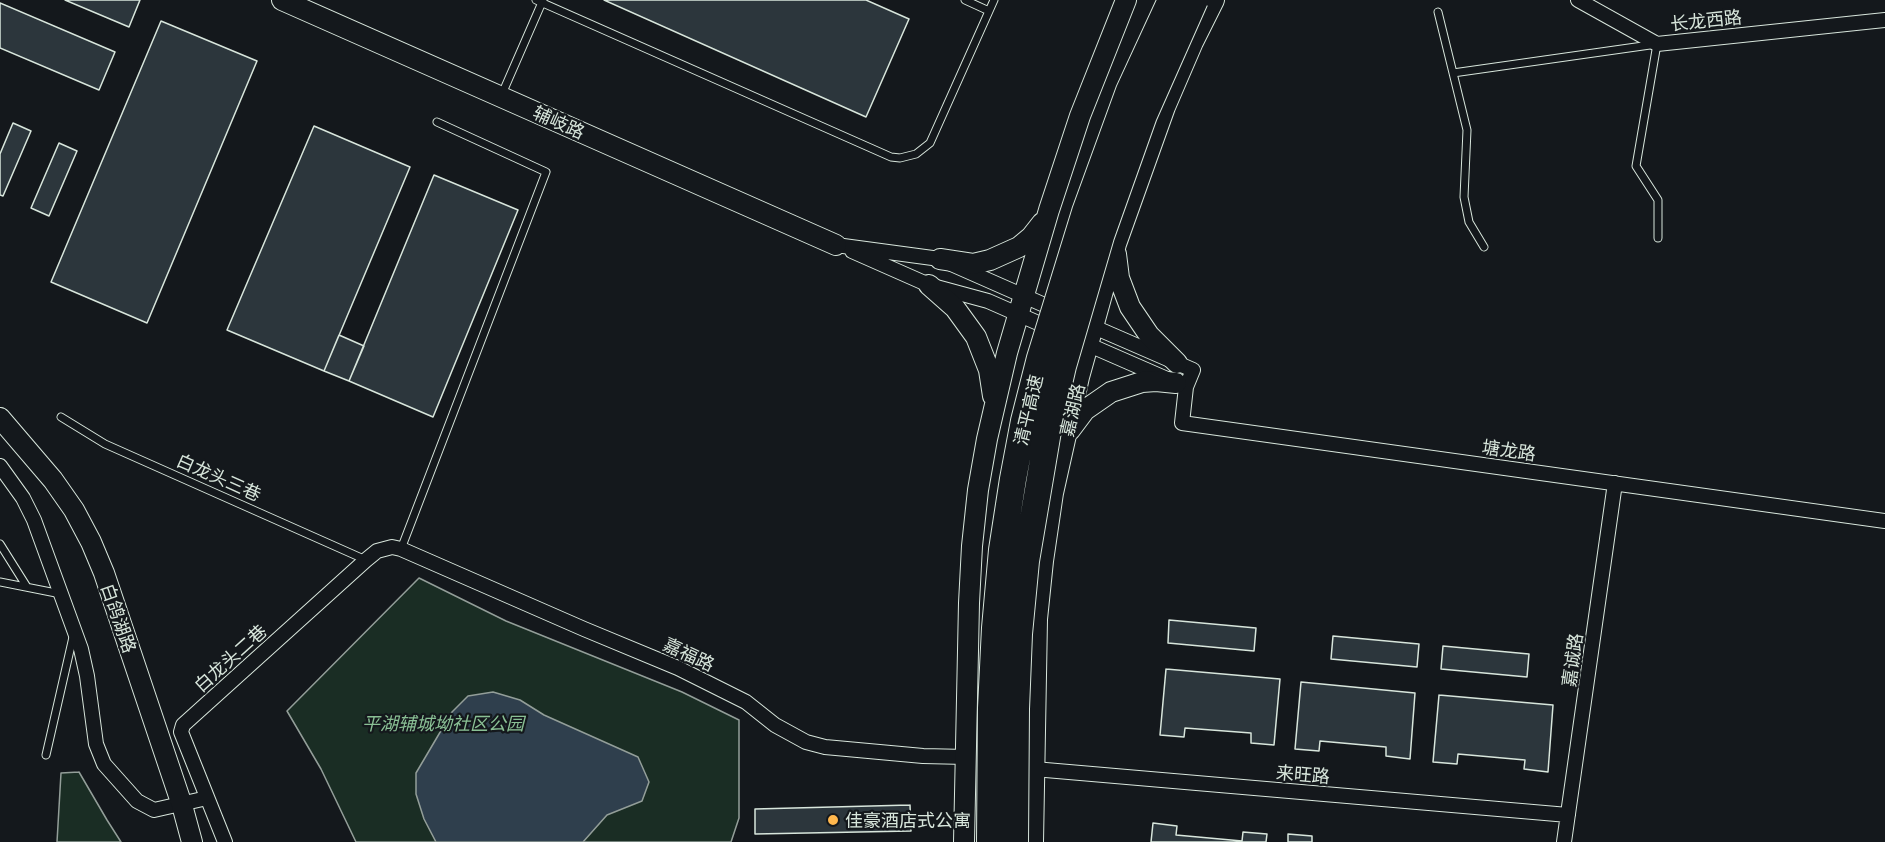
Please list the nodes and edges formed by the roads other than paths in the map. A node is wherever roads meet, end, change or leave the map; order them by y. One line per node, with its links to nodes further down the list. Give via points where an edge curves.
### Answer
1 (282, 0): 15 (main road, 辅岐路)
2 (965, 0): 10 (lane)
3 (994, 0): 10 (lane)
4 (1126, 0): 17 (main road, via 1080,116)
5 (1171, 0): 50 (highway, 清平高速, bridge, via 1130,91 1084,212 1024,421 1002,550 995,628)
6 (1195, 0): 51 (highway, 清平高速, bridge, via 1155,89 1108,215 1079,307 1048,431 1026,561 1019,634)
7 (1214, 0): 20 (main road, 嘉湖路, via 1165,107)
8 (1578, 0): 13 (street, 长龙西路)
9 (540, 1): 10 (lane, via 900,158 916,154 930,144); 15 (lane)
10 (989, 11)
11 (1438, 12): 14 (lane)
12 (1885, 20): 13 (street, 长龙西路)
13 (1658, 44): 14 (lane); 18 (lane, via 1636,166 1658,200)
14 (1453, 73): 21 (lane, via 1467,130 1464,197 1468,222)
15 (501, 97): 19 (main road, 辅岐路)
16 (437, 122): 35 (lane, via 546,172)
17 (1049, 210): 22 (main road, via 1031,237 1004,255 974,264); 24 (main road)
18 (1658, 238)
19 (836, 244): 22 (street); 23 (street)
20 (1116, 244): 25 (main road, 嘉湖路); 26 (main road, via 1115,262 1130,306)
21 (1484, 248)
22 (940, 260): 24 (street)
23 (929, 285): 24 (street, via 988,301); 27 (main road, via 955,308 976,337 988,370)
24 (1021, 305): 25 (street); 27 (main road)
25 (1090, 335): 26 (street); 26 (street); 30 (main road, 嘉湖路)
26 (1183, 376): 30 (main road, via 1142,382 1111,392 1085,410); 32 (street, 塘龙路, via 1182,423)
27 (994, 409): 42 (main road, via 972,546)
28 (60, 417): 36 (lane, 白龙头三巷, via 105,444)
29 (0, 418): 45 (main road, 白鸽湖路, via 53,480 92,542)
30 (1065, 437): 43 (main road, 嘉湖路, via 1053,493 1036,619)
31 (0, 465): 39 (street, via 34,520)
32 (1616, 483): 33 (street, 塘龙路); 46 (street, 嘉诚路)
33 (1885, 521)
34 (0, 544): 38 (lane)
35 (401, 549): 36 (street, 白龙头二巷, via 384,548); 42 (street, 嘉福路, via 678,668 746,702 775,725 806,742 825,747)
36 (366, 560): 44 (street, 白龙头二巷, via 183,725 181,732)
37 (0, 582): 38 (lane)
38 (27, 587): 39 (lane)
39 (61, 594): 40 (street)
40 (75, 632): 41 (lane); 45 (street, via 87,676 96,744 104,764 145,807 154,810)
41 (46, 755)
42 (966, 757): 49 (main road)
43 (1034, 769): 46 (street, 来旺路); 52 (main road, 嘉湖路)
44 (207, 798): 45 (street); 48 (street, 白龙头二巷)
45 (182, 805): 47 (main road, 白鸽湖路)
46 (1568, 816): 53 (street, 嘉诚路)
47 (192, 842)
48 (225, 842)
49 (964, 842)
50 (990, 842)
51 (1015, 842)
52 (1033, 842)
53 (1564, 842)

